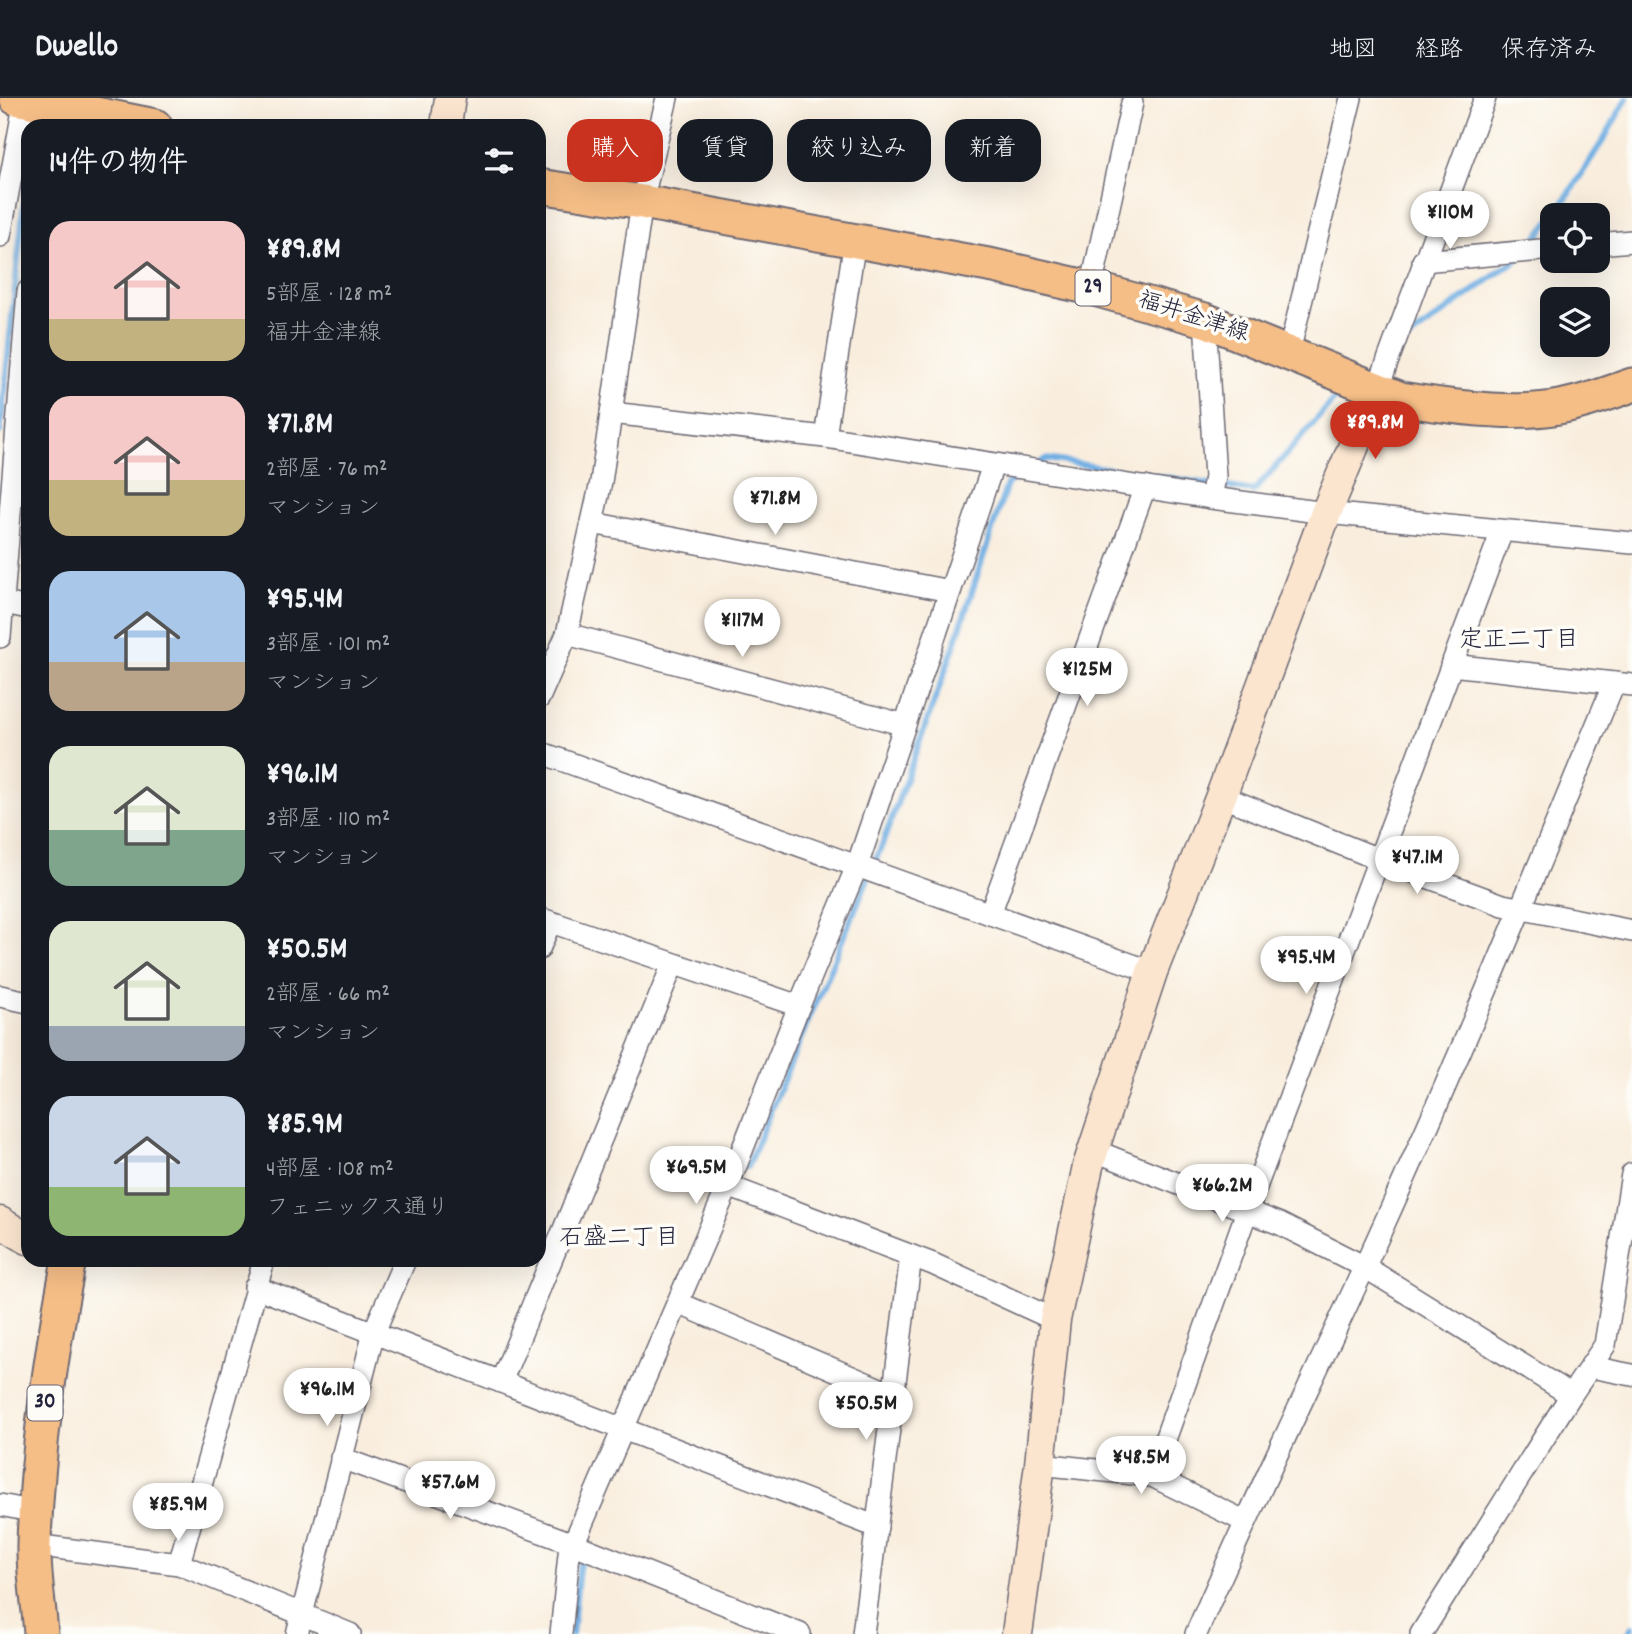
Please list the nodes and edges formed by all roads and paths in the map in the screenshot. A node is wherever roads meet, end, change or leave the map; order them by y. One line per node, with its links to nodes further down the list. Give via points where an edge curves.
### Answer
1 (450, 98): 9 (street)
2 (667, 98): 11 (street)
3 (1351, 98): 20 (street)
4 (1485, 98): 17 (street)
5 (21, 99): 7 (main road); 12 (street)
6 (1132, 103): 18 (street)
7 (57, 117): 8 (main road)
8 (79, 119)
9 (447, 119)
10 (546, 187): 11 (main road, 福井金津線 / 29)
11 (642, 202): 13 (main road, 福井金津線 / 29); 24 (street)
12 (0, 236)
13 (855, 240): 18 (main road, 福井金津線 / 29); 25 (street)
14 (1632, 241): 15 (street)
15 (1610, 243)
16 (1540, 249): 17 (street)
17 (1423, 261): 23 (street)
18 (1091, 288): 19 (main road, 福井金津線 / 29)
19 (1205, 320): 20 (main road, 福井金津線 / 29); 28 (street, via 1215,477)
20 (1289, 352): 23 (main road, 福井金津線 / 29)
21 (21, 372): 34 (street)
22 (1632, 385): 23 (main road, 福井金津線 / 29, via 1574,404 1531,410 1435,405)
23 (1377, 390): 29 (street)
24 (611, 413): 25 (street); 30 (street)
25 (825, 438): 26 (street)
26 (993, 465): 27 (street); 33 (street)
27 (1145, 487): 28 (street); 47 (street)
28 (1211, 498): 29 (street)
29 (1326, 513): 31 (street); 43 (street)
30 (592, 523): 33 (street); 36 (street)
31 (1502, 531): 32 (street); 38 (street)
32 (1632, 543)
33 (950, 592): 41 (street)
34 (1, 603): 35 (street); 37 (street)
35 (21, 607)
36 (567, 634): 39 (street); 41 (street)
37 (0, 637)
38 (1451, 665): 40 (street); 44 (street)
39 (546, 682)
40 (1623, 684): 46 (street)
41 (905, 725): 45 (street)
42 (546, 755): 45 (street)
43 (1221, 796): 44 (street); 51 (street)
44 (1378, 859): 46 (street); 58 (street)
45 (857, 866): 47 (street); 54 (street)
46 (1521, 909): 49 (street); 65 (street)
47 (990, 914): 51 (street)
48 (546, 920): 50 (street)
49 (1632, 931)
50 (673, 964): 54 (street); 72 (street)
51 (1152, 972): 55 (street)
52 (0, 996): 53 (street)
53 (21, 1000)
54 (799, 1006): 57 (street)
55 (1093, 1150): 58 (street); 68 (street)
56 (1632, 1174): 70 (street, via 1605,1345)
57 (727, 1186): 61 (street); 67 (street)
58 (1247, 1211): 65 (street); 78 (street)
59 (0, 1222): 60 (street)
60 (21, 1235)
61 (911, 1256): 68 (street); 73 (street)
62 (66, 1267): 80 (main road, 30, via 51,1354)
63 (262, 1267): 66 (street)
64 (402, 1267): 69 (street)
65 (1365, 1267): 74 (street); 81 (street)
66 (255, 1287): 69 (street); 85 (street)
67 (678, 1303): 73 (street); 75 (street)
68 (1055, 1320): 77 (street)
69 (374, 1332): 72 (street); 76 (street)
70 (1591, 1367): 71 (street); 74 (street)
71 (1632, 1375)
72 (500, 1382): 75 (street)
73 (894, 1395): 82 (street)
74 (1571, 1395): 94 (street)
75 (624, 1430): 82 (street); 83 (street)
76 (341, 1458): 83 (street); 86 (street)
77 (1040, 1464): 78 (street); 92 (street)
78 (1152, 1476): 81 (street)
79 (0, 1505): 80 (street)
80 (36, 1512): 84 (main road, 30)
81 (1244, 1521): 93 (street)
82 (877, 1527): 91 (street)
83 (574, 1544): 89 (street, via 569,1554); 90 (street)
84 (34, 1545): 85 (street); 87 (main road, 30)
85 (179, 1564): 86 (street)
86 (300, 1624): 88 (street)
87 (41, 1634)
88 (350, 1634)
89 (561, 1634)
90 (800, 1634)
91 (863, 1634)
92 (1017, 1634)
93 (1196, 1634)
94 (1421, 1634)

